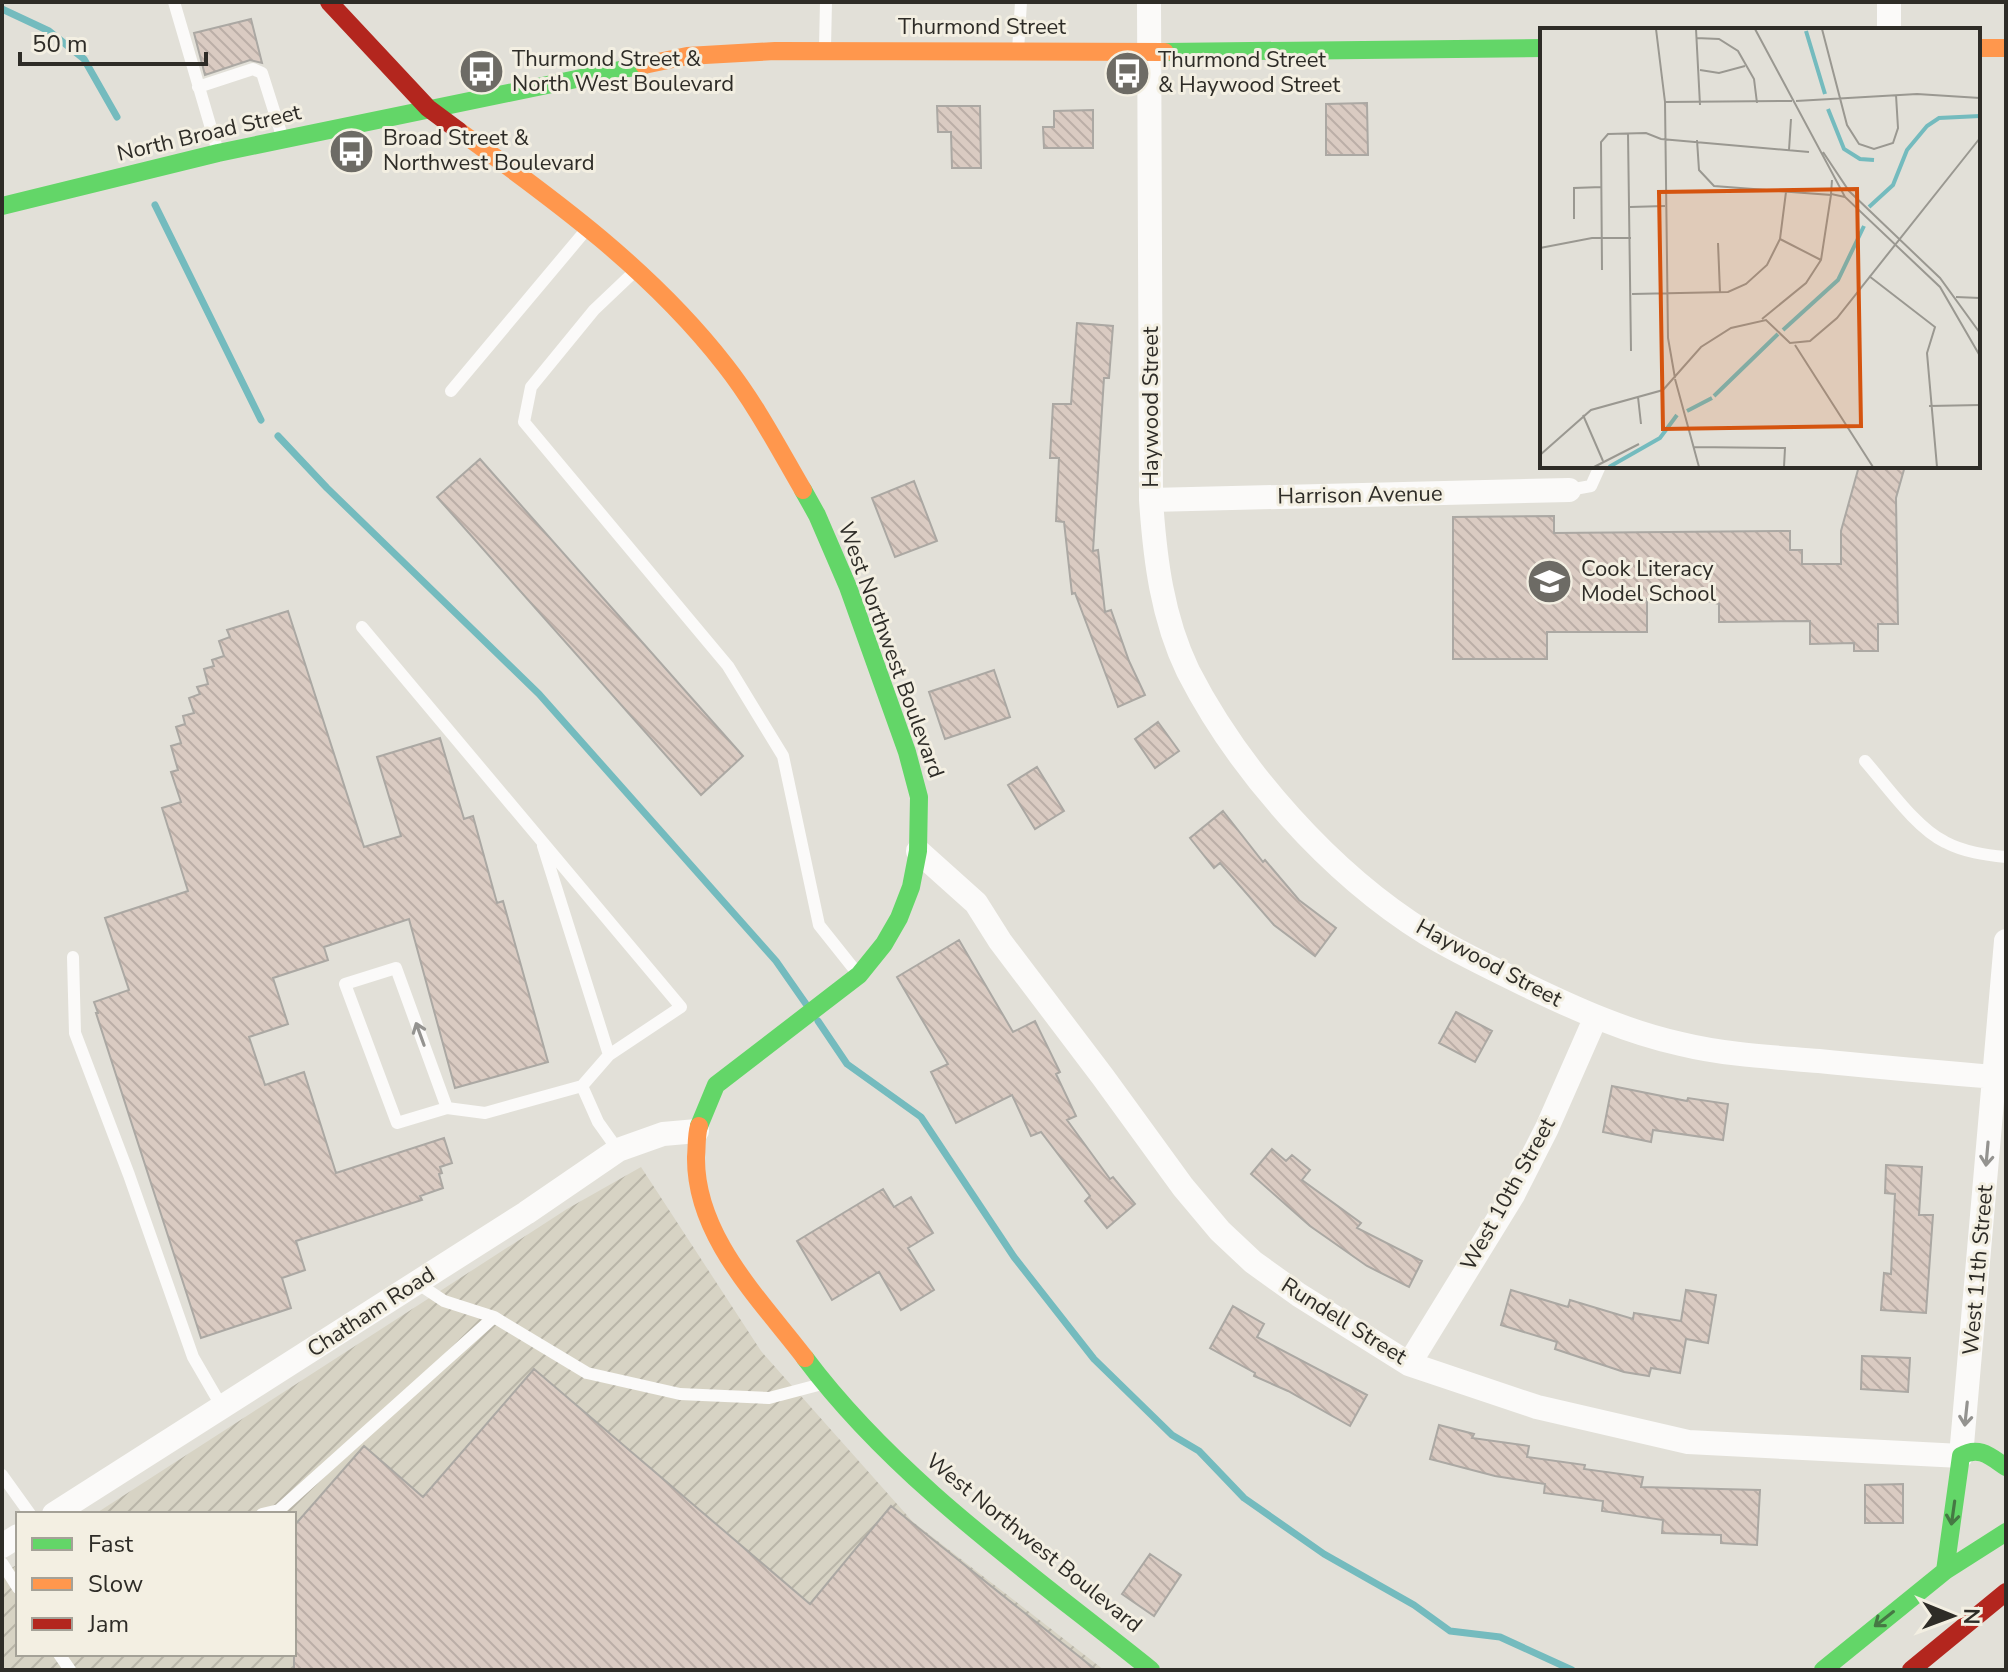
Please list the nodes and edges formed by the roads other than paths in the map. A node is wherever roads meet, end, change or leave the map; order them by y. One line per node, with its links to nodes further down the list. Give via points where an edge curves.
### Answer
1 (174, 2): 14 (lane)
2 (329, 2): 15 (main road, West Northwest Boulevard)
3 (826, 2): 11 (lane)
4 (1021, 2): 12 (lane)
5 (1149, 2): 13 (street, Haywood Street)
6 (1889, 2): 7 (street)
7 (1889, 28)
8 (1540, 48): 13 (main road, Thurmond Street)
9 (1980, 48): 10 (main road)
10 (2006, 48)
11 (825, 51): 12 (main road, Thurmond Street); 15 (main road, Thurmond Street, via 687,56)
12 (1018, 51): 13 (main road, Thurmond Street)
13 (1149, 52): 24 (street, Haywood Street)
14 (198, 87): 16 (lane, via 253,69 262,73); 17 (lane)
15 (428, 108): 16 (main road, North Broad Street); 19 (main road, West Northwest Boulevard)
16 (283, 139): 17 (main road, North Broad Street)
17 (218, 153): 18 (main road, North Broad Street)
18 (2, 206)
19 (588, 227): 20 (main road, West Northwest Boulevard); 21 (lane)
20 (637, 270): 28 (main road, West Northwest Boulevard, via 726,366 817,515 907,752 919,797); 32 (lane, via 594,310 531,387 524,422 728,666 783,756 819,925)
21 (451, 391)
22 (1599, 468): 23 (lane, via 1591,486)
23 (1569, 490): 24 (street, Harrison Avenue)
24 (1151, 500): 33 (street, Haywood Street, via 1156,565 1187,669 1219,724 1279,803 1326,853 1424,931)
25 (362, 627): 27 (lane)
26 (1865, 761): 29 (lane, via 1942,841)
27 (541, 839): 34 (lane); 34 (lane, via 681,1007)
28 (918, 851): 32 (main road, West Northwest Boulevard, via 899,918); 42 (street, Rundell Street, via 976,903 1220,1231 1299,1295)
29 (2006, 857)
30 (2006, 941): 35 (street, West 11th Street)
31 (73, 957): 44 (lane, via 75,1033 193,1357)
32 (859, 975): 38 (main road, West Northwest Boulevard, via 716,1085)
33 (1595, 1019): 35 (street, Haywood Street, via 1680,1044 1743,1055); 42 (street, West 10th Street, via 1513,1195)
34 (609, 1055): 36 (lane)
35 (1994, 1077): 45 (street, West 11th Street, one-way to 45)
36 (582, 1086): 37 (lane, via 485,1113); 39 (lane)
37 (447, 1108): 37 (lane, one-way to 37, via 396,968 345,984 397,1123)
38 (697, 1131): 39 (street, Chatham Road, via 663,1134); 43 (main road, West Northwest Boulevard, via 696,1174 705,1215 727,1255)
39 (618, 1150): 40 (street, Chatham Road)
40 (417, 1283): 41 (lane, via 444,1301); 44 (street, Chatham Road)
41 (494, 1317): 43 (lane, via 587,1373 680,1394 769,1398); 50 (lane, via 279,1510)
42 (1409, 1364): 45 (street, Rundell Street, via 1537,1407 1688,1442)
43 (824, 1384): 56 (main road, West Northwest Boulevard, via 922,1485)
44 (222, 1407): 49 (street, Chatham Road)
45 (1961, 1456): 46 (main road, via 1976,1449); 53 (main road, one-way to 53)
46 (2006, 1467)
47 (2, 1475): 48 (lane)
48 (29, 1512)
49 (57, 1512)
50 (270, 1512)
51 (2006, 1532): 53 (main road)
52 (2, 1563): 54 (lane)
53 (1945, 1571): 57 (main road, one-way to 57)
54 (16, 1585)
55 (2006, 1592): 58 (main road)
56 (1151, 1670)
57 (1823, 1670)
58 (1911, 1670)

